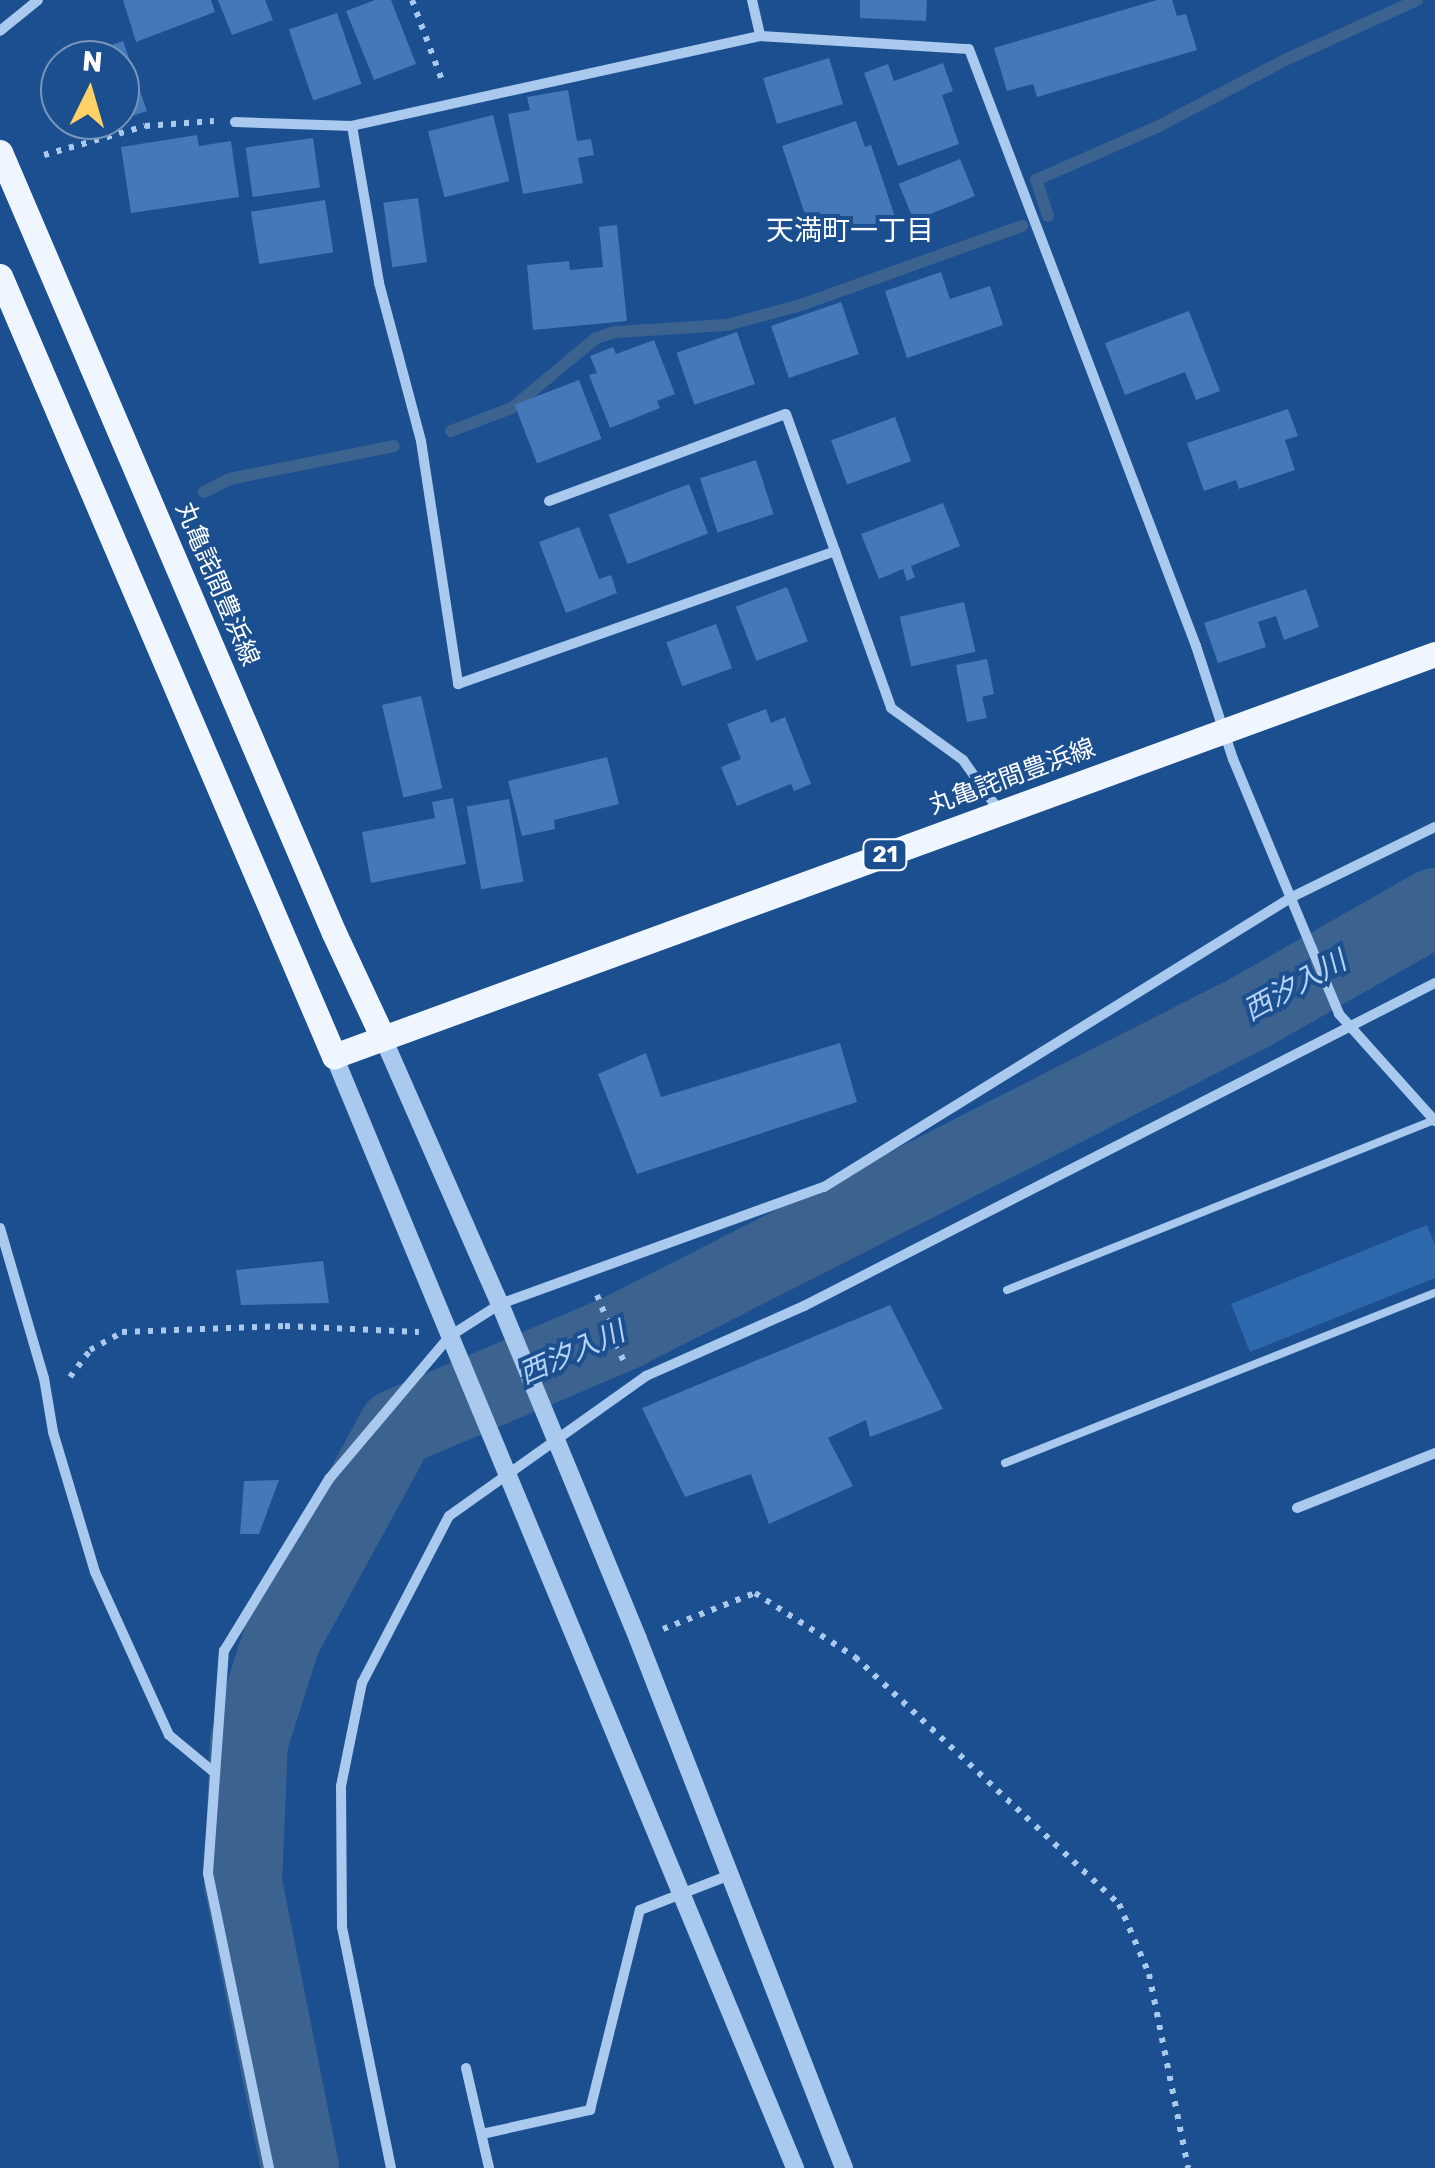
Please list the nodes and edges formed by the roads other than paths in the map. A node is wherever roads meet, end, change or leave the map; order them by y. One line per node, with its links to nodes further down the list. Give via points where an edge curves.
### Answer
1 (38, 0): 3 (street)
2 (752, 0): 4 (street)
3 (0, 31)
4 (760, 36): 6 (street); 12 (street, via 970,49)
5 (235, 122): 6 (street)
6 (352, 126): 10 (street, via 380,283 421,442 458,684)
7 (0, 152): 18 (main road, 丸亀詫間豊浜線)
8 (0, 276): 19 (main road)
9 (549, 501): 10 (street, via 786,414)
10 (835, 551): 13 (street, via 891,708 964,760)
11 (1435, 654): 12 (main road, 丸亀詫間豊浜線 / 21)
12 (1224, 730): 13 (main road, 丸亀詫間豊浜線 / 21); 15 (street)
13 (1000, 813): 18 (main road, 丸亀詫間豊浜線 / 21)
14 (1435, 827): 15 (street)
15 (1292, 897): 17 (street); 24 (street, via 824,1187)
16 (1435, 982): 17 (street)
17 (1349, 1025): 20 (street); 26 (street, via 804,1306 633,1386)
18 (383, 1038): 19 (main road, 丸亀詫間豊浜線 / 21); 24 (street)
19 (334, 1056): 25 (street)
20 (1434, 1120): 22 (lane)
21 (0, 1228): 31 (street, via 96,1572 169,1735)
22 (1006, 1290)
23 (1435, 1293): 28 (lane)
24 (500, 1304): 25 (street); 26 (street)
25 (450, 1336): 29 (street); 31 (street, via 329,1479 224,1651)
26 (554, 1441): 29 (street); 32 (street)
27 (1435, 1453): 30 (street)
28 (1004, 1462)
29 (508, 1472): 33 (street); 37 (street, via 449,1516 420,1569 362,1683 341,1786 342,1927)
30 (1298, 1508)
31 (216, 1772): 36 (street, via 208,1873)
32 (730, 1875): 33 (street); 40 (street)
33 (682, 1894): 35 (street, via 640,1910 590,2110); 39 (street)
34 (466, 2068): 35 (street)
35 (482, 2134): 38 (street)
36 (270, 2168)
37 (392, 2168)
38 (490, 2168)
39 (795, 2168)
40 (844, 2168)

